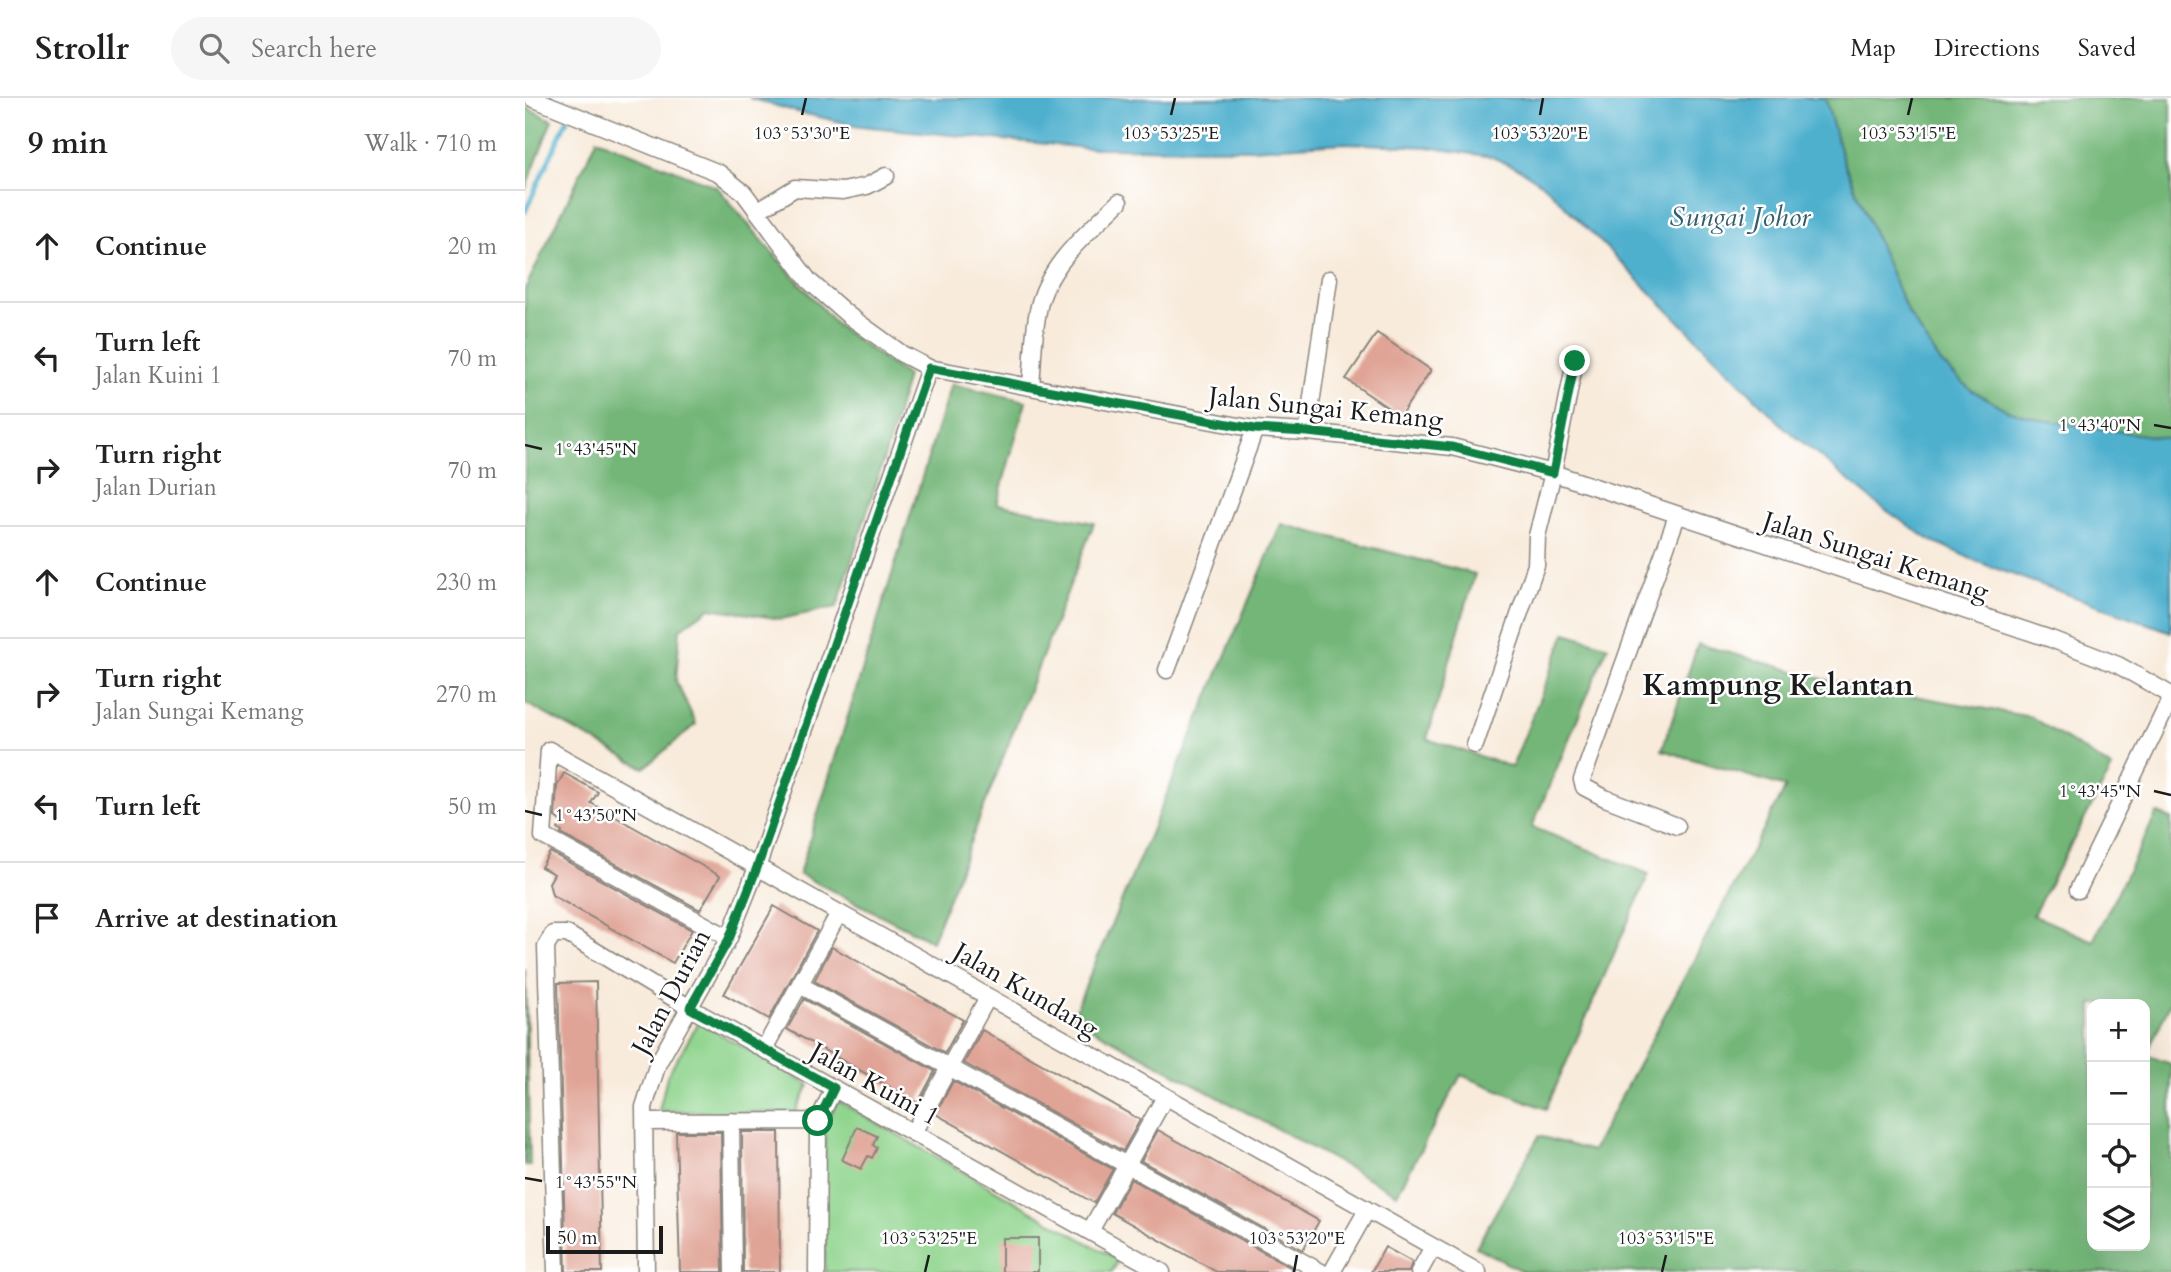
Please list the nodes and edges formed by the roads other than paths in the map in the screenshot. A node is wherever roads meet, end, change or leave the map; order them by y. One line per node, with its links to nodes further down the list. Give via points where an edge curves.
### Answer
1 (532, 98): 4 (street, Jalan Sungai Kemang, via 719,173 744,193)
2 (886, 176): 4 (street, via 843,191 795,188)
3 (1119, 202): 8 (street, via 1072,248 1047,285 1038,309)
4 (757, 211): 7 (street, Jalan Sungai Kemang, via 809,281 848,315)
5 (1329, 279): 10 (street)
6 (1575, 361): 11 (street)
7 (929, 368): 8 (street, Jalan Sungai Kemang); 17 (street, Jalan Durian)
8 (1031, 387): 9 (street, Jalan Sungai Kemang)
9 (1255, 429): 10 (street, Jalan Sungai Kemang); 13 (street)
10 (1307, 432): 11 (street, Jalan Sungai Kemang, via 1452,447)
11 (1553, 473): 12 (street, Jalan Sungai Kemang); 15 (street, via 1537,536 1536,565)
12 (1677, 516): 14 (street, Jalan Sungai Kemang, via 2051,639 2118,665); 16 (street, via 1582,780 1584,787 1605,798)
13 (1167, 670)
14 (2171, 696): 18 (street)
15 (1475, 745)
16 (1677, 826)
17 (758, 865): 19 (street, Jalan Kundang); 20 (street, Jalan Durian); 20 (street, Jalan Kundang, via 549,750 543,836)
18 (2078, 890)
19 (839, 913): 21 (street); 22 (street, Jalan Kundang)
20 (729, 939): 23 (street, Jalan Durian)
21 (800, 985): 24 (street); 25 (street)
22 (988, 997): 25 (street); 27 (street, Jalan Kundang)
23 (690, 1008): 24 (street, Jalan Kuini 1); 30 (street, Jalan Durian, via 658,1063); 37 (street, Jalan Kuini 1, via 567,934 553,934 546,946)
24 (764, 1049): 26 (street, Jalan Kuini 1)
25 (949, 1068): 31 (street); 32 (street)
26 (834, 1088): 29 (street); 31 (street, Jalan Kuini 1)
27 (1165, 1097): 32 (street); 33 (street, Jalan Kundang)
28 (731, 1121): 29 (street); 30 (street); 39 (street)
29 (818, 1121): 40 (street)
30 (643, 1122): 38 (street, Jalan Durian)
31 (913, 1132): 34 (street, Jalan Kuini 1)
32 (1127, 1165): 34 (street); 42 (street)
33 (1367, 1210): 35 (street, Jalan Kundang); 43 (street)
34 (1090, 1231): 36 (street, Jalan Kuini 1)
35 (1433, 1247): 44 (street); 45 (street, Jalan Kundang)
36 (1136, 1266): 41 (street, Jalan Kuini 1)
37 (556, 1272)
38 (646, 1272)
39 (733, 1272)
40 (817, 1272)
41 (1162, 1272)
42 (1321, 1272)
43 (1332, 1272)
44 (1419, 1272)
45 (1478, 1272)

